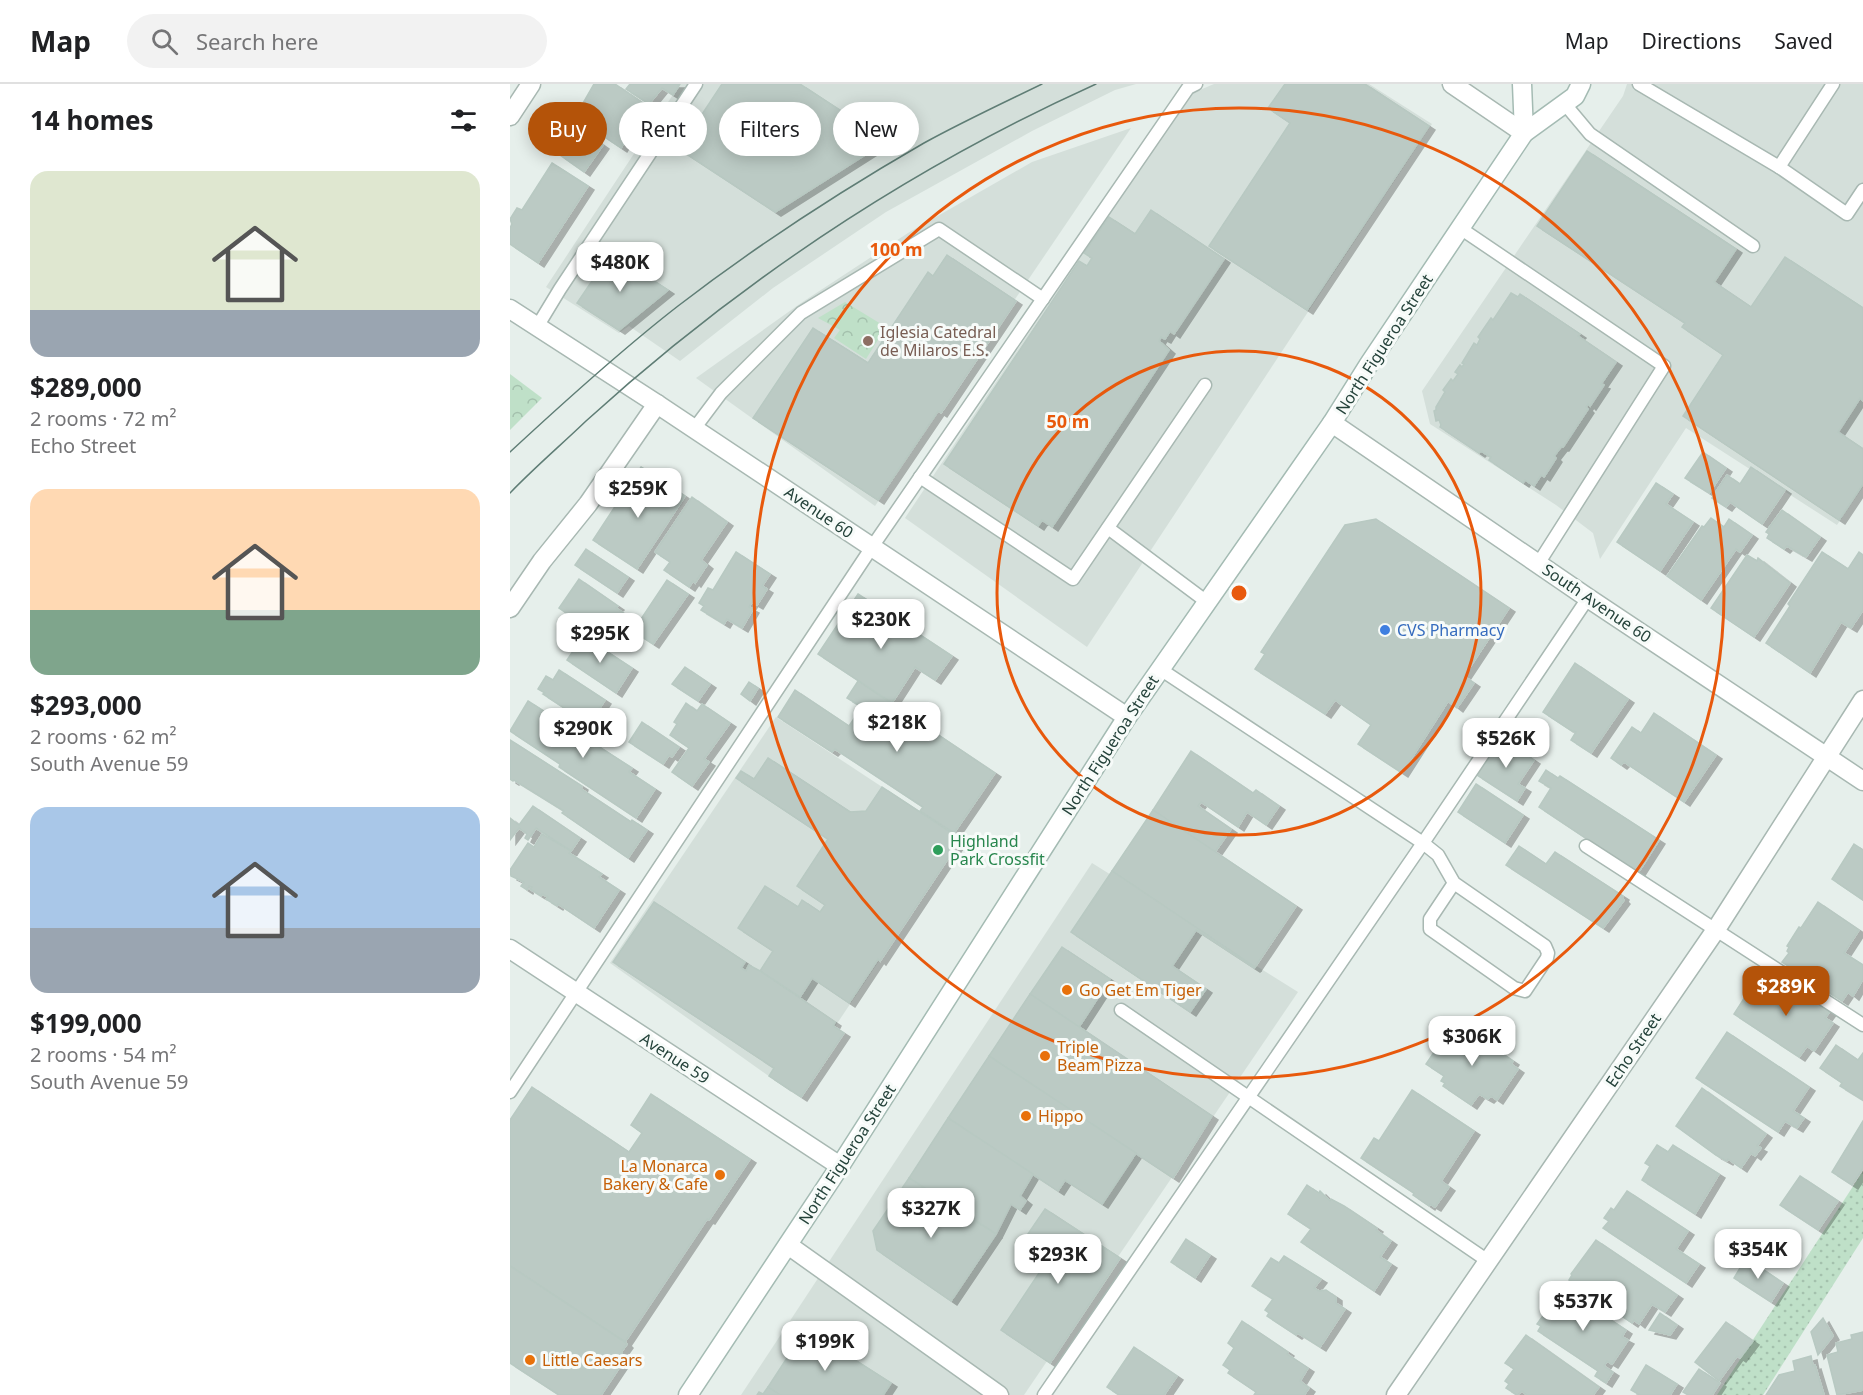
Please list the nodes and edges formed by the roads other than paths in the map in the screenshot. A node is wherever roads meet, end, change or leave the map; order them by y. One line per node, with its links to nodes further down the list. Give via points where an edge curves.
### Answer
1 (531, 84): 10 (street)
2 (696, 84): 18 (lane)
3 (1196, 84): 16 (lane, via 1188,88)
4 (1452, 84): 11 (street)
5 (1522, 84): 11 (street)
6 (1581, 84): 9 (street, North Figueroa Street, via 1575,96)
7 (1641, 84): 12 (lane)
8 (1833, 84): 12 (lane)
9 (1564, 104): 11 (street, North Figueroa Street); 15 (lane, via 1590,134)
10 (510, 116)
11 (1524, 133): 14 (street, North Figueroa Street)
12 (1779, 167): 13 (lane, via 1847,214)
13 (1863, 190)
14 (1460, 228): 21 (street, North Figueroa Street); 26 (lane, via 1664,366)
15 (1753, 246)
16 (1043, 299): 22 (lane, via 939,229 801,313 720,393); 23 (lane)
17 (510, 309): 18 (street, Avenue 60)
18 (537, 327): 20 (street, Avenue 60)
19 (1205, 385): 24 (lane)
20 (657, 404): 22 (street, Avenue 60); 29 (street)
21 (1332, 423): 26 (street, South Avenue 60); 28 (street, North Figueroa Street)
22 (694, 429): 25 (street, Avenue 60)
23 (920, 477): 24 (lane, via 1073,579); 25 (lane)
24 (1108, 528): 28 (lane)
25 (872, 548): 32 (street, Avenue 60); 40 (lane)
26 (1538, 564): 27 (street, South Avenue 60)
27 (1588, 598): 33 (street, South Avenue 60); 35 (lane)
28 (1207, 602): 30 (street, North Figueroa Street)
29 (510, 608)
30 (1160, 669): 32 (street, North Figueroa Street); 35 (lane)
31 (1863, 700): 33 (street, Echo Street)
32 (1127, 717): 45 (street, North Figueroa Street)
33 (1827, 756): 34 (street, South Avenue 60); 38 (street, Echo Street)
34 (1863, 781)
35 (1423, 843): 37 (lane, via 1438,855); 44 (lane)
36 (1587, 846): 38 (lane)
37 (1454, 883): 37 (lane, via 1545,946 1547,958 1525,991 1514,988 1430,929 1430,919)
38 (1715, 931): 42 (lane); 47 (street, Echo Street)
39 (510, 949): 40 (street, Avenue 59)
40 (577, 993): 43 (lane); 45 (street, Avenue 59)
41 (1121, 1010): 44 (lane)
42 (1863, 1025)
43 (510, 1092)
44 (1249, 1097): 47 (lane); 50 (lane)
45 (840, 1166): 46 (street, North Figueroa Street)
46 (788, 1245): 48 (street, North Figueroa Street); 49 (street)
47 (1488, 1261): 51 (street, Echo Street)
48 (688, 1395)
49 (999, 1395)
50 (1044, 1395)
51 (1396, 1395)

